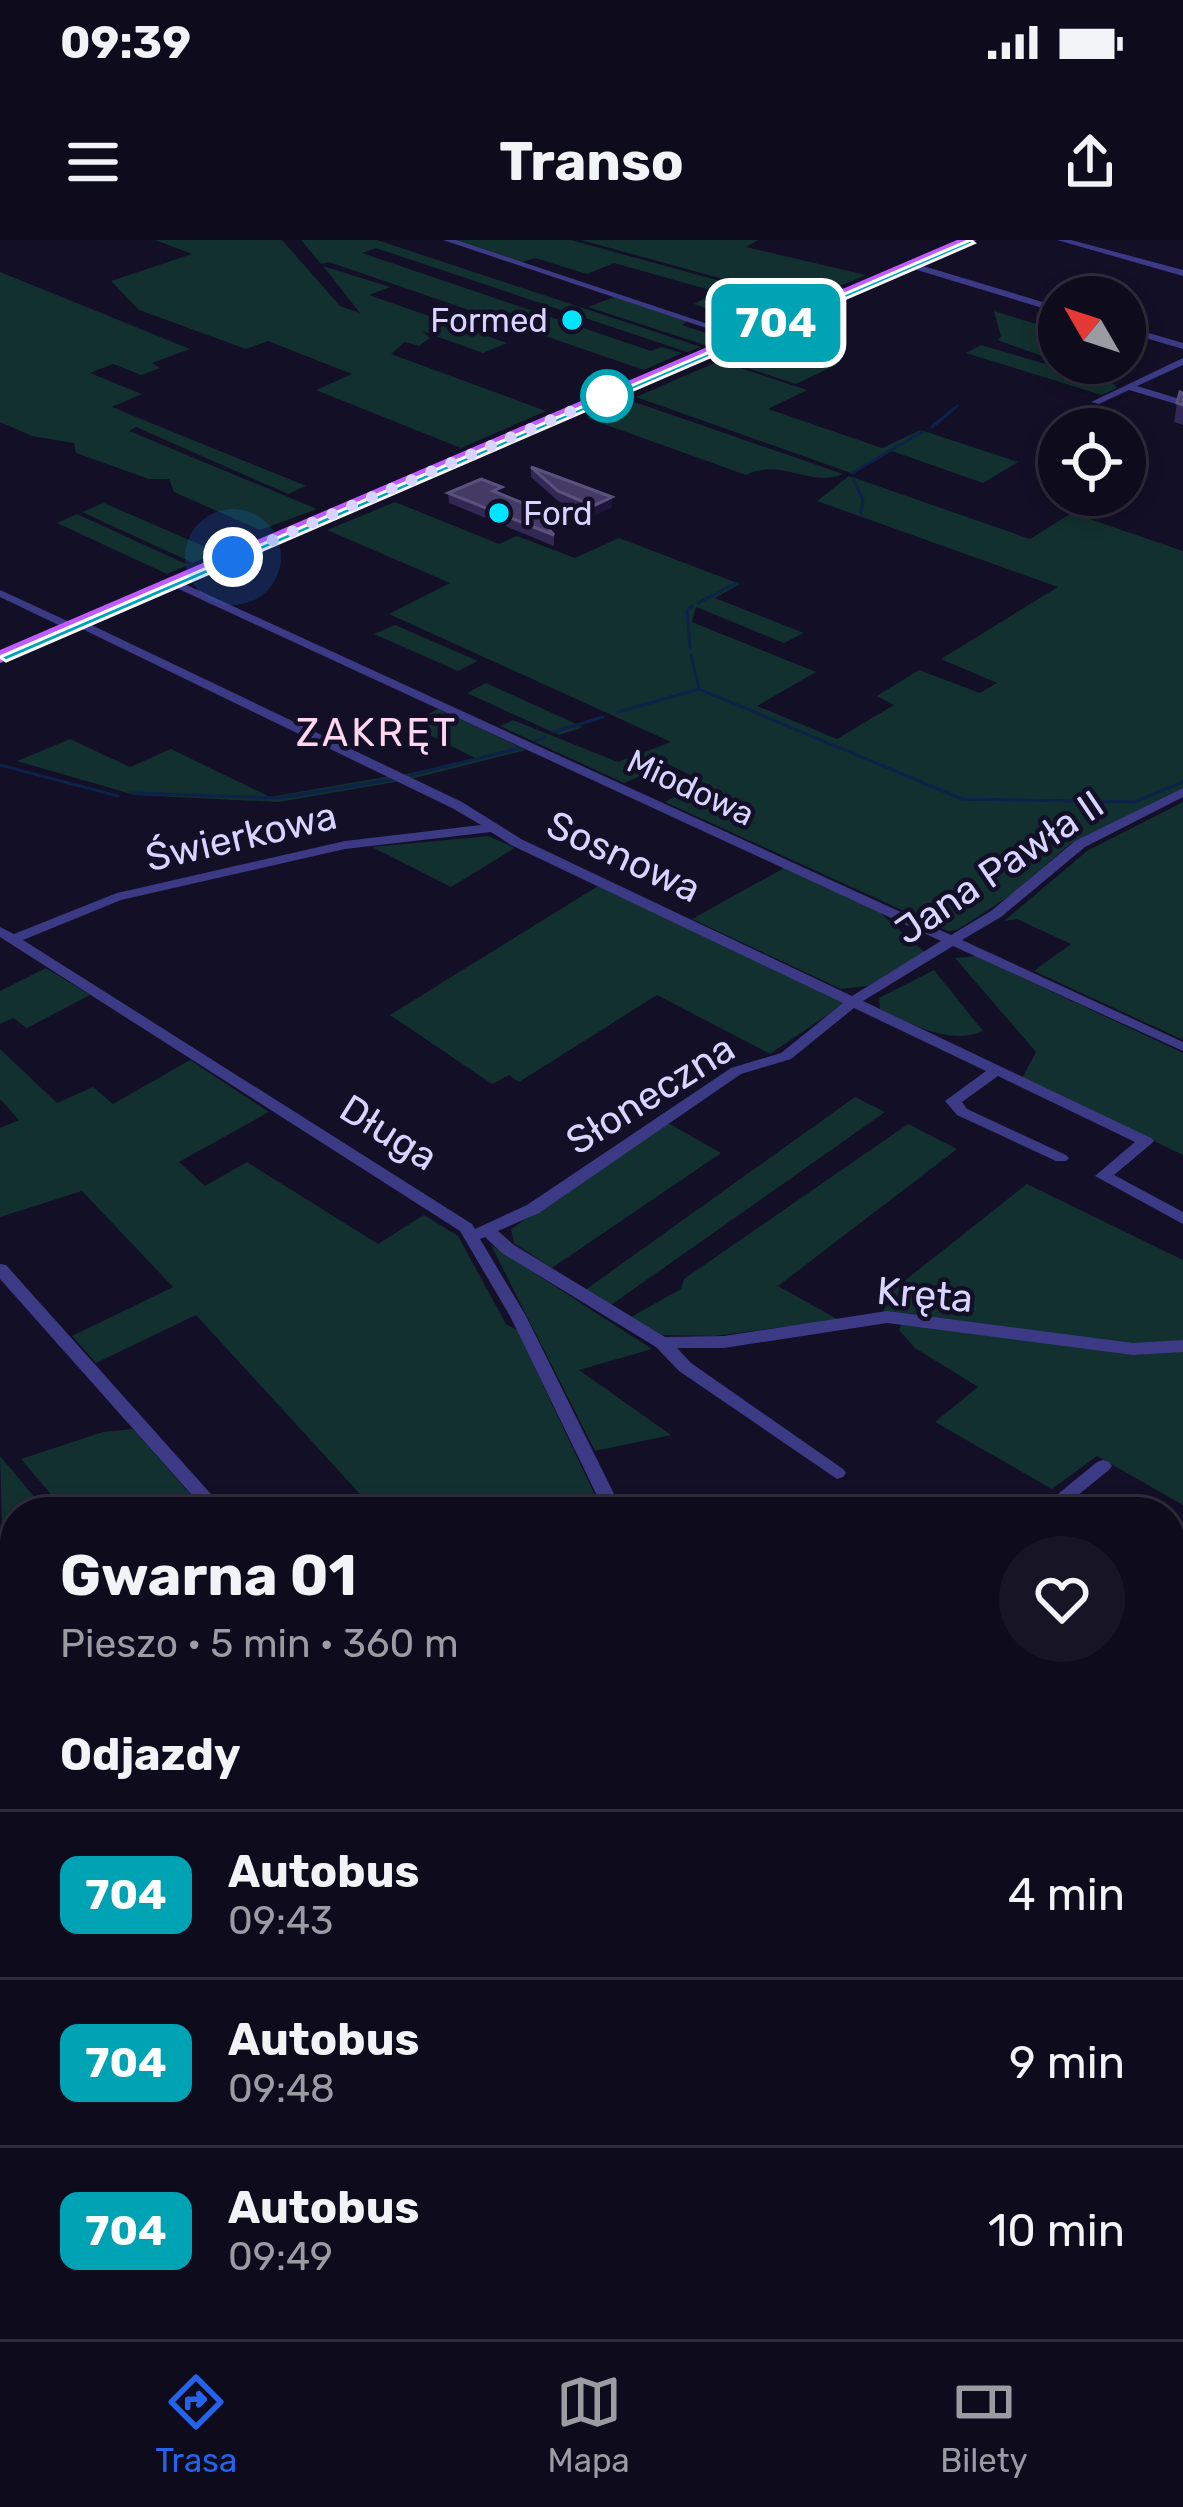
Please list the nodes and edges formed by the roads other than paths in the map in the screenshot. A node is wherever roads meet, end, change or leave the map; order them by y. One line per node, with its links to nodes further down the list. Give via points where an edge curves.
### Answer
1 (447, 240): 8 (street)
2 (970, 240): 4 (main road)
3 (1061, 240): 5 (street)
4 (910, 265): 6 (street); 8 (main road)
5 (1183, 273)
6 (1038, 304)
7 (1146, 335): 9 (street)
8 (742, 338): 14 (main road)
9 (1183, 346)
10 (1183, 362): 11 (street)
11 (1129, 387): 12 (street); 13 (street)
12 (1096, 402)
13 (1183, 403)
14 (174, 583): 16 (main road); 21 (street, Miodowa)
15 (0, 593): 16 (street, Sosnowa)
16 (75, 625): 17 (main road); 19 (street, Sosnowa)
17 (0, 657)
18 (1183, 792): 21 (street, Jana Pawła II, via 1079,844)
19 (492, 828): 20 (street, Świerkowa, via 345,844 117,896); 22 (street, Sosnowa)
20 (6, 935): 27 (street, Długa)
21 (955, 941): 22 (street, Jana Pawła II); 23 (street, Miodowa)
22 (857, 1003): 24 (street, Sosnowa); 27 (street, Słoneczna, via 786,1056 736,1071 533,1209)
23 (1183, 1046)
24 (998, 1070): 25 (street, via 953,1101); 26 (street, Sosnowa, via 1146,1141 1103,1176)
25 (1060, 1158)
26 (1183, 1219)
27 (480, 1233): 29 (street); 34 (street)
28 (0, 1270): 33 (street)
29 (662, 1343): 30 (street, Kręta, via 724,1342 887,1317 1133,1349); 32 (street)
30 (1183, 1346)
31 (1103, 1466): 35 (street)
32 (837, 1474)
33 (204, 1497)
34 (607, 1497)
35 (1064, 1497)

